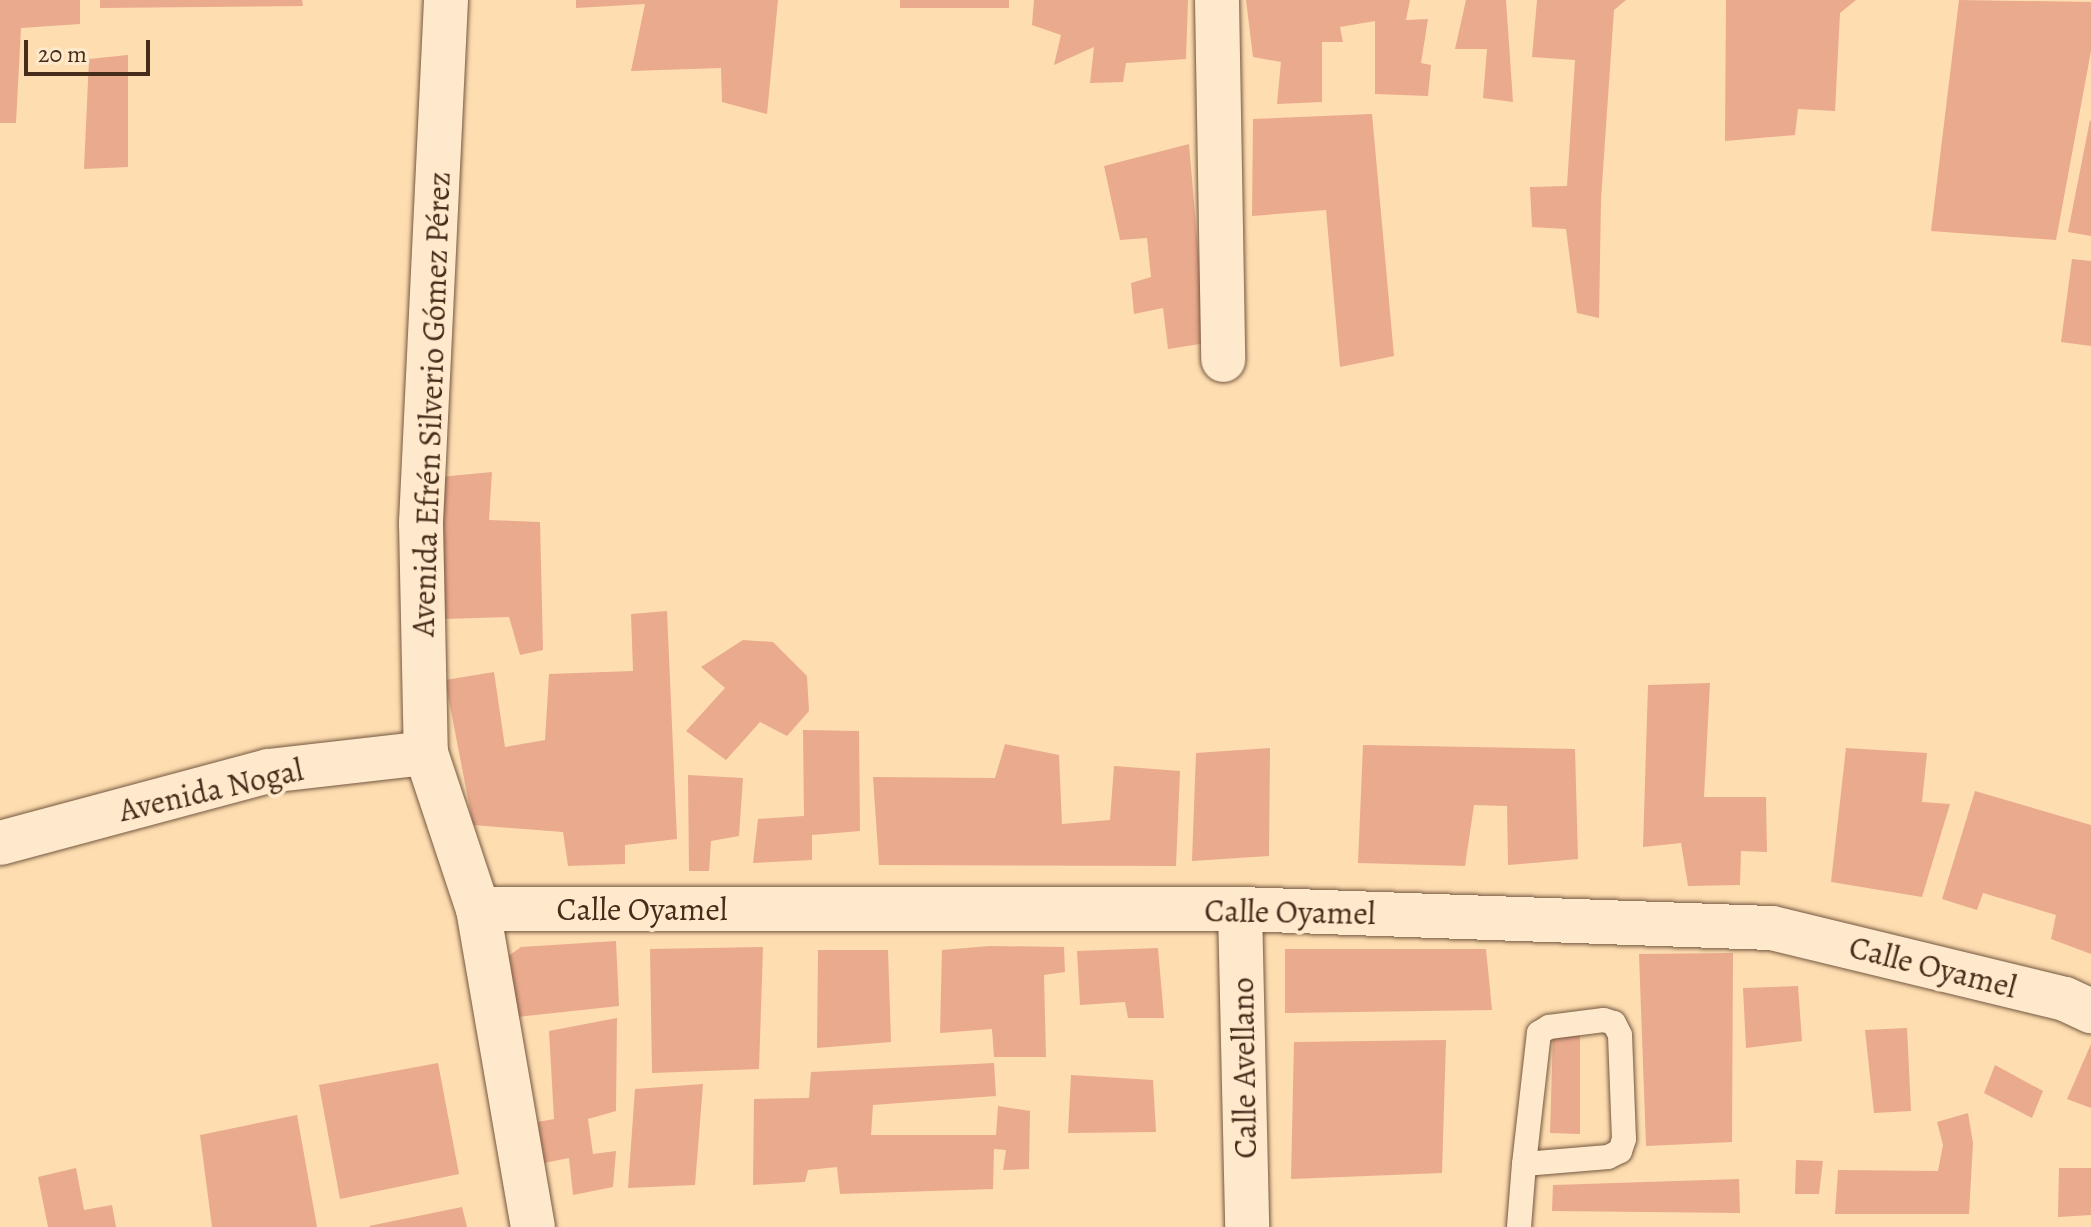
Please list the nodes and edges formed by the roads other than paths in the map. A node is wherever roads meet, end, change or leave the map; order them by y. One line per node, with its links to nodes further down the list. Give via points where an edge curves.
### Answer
1 (446, 0): 4 (street, Avenida Efrén Silverio Gómez Pérez, via 421,523)
2 (1217, 0): 3 (street)
3 (1223, 360)
4 (426, 753): 5 (street, Avenida Nogal, via 268,771); 6 (street, Avenida Efrén Silverio Gómez Pérez)
5 (0, 843)
6 (478, 909): 7 (street, Calle Oyamel); 10 (street, Avenida Efrén Silverio Gómez Pérez)
7 (1240, 909): 8 (street, Calle Oyamel, via 1772,928 2065,999); 11 (street, Calle Avellano)
8 (2091, 1011)
9 (1524, 1164): 9 (lane, via 1539,1033 1549,1027 1614,1023 1620,1035 1620,1151 1608,1157); 12 (lane)
10 (533, 1227)
11 (1247, 1227)
12 (1519, 1227)

